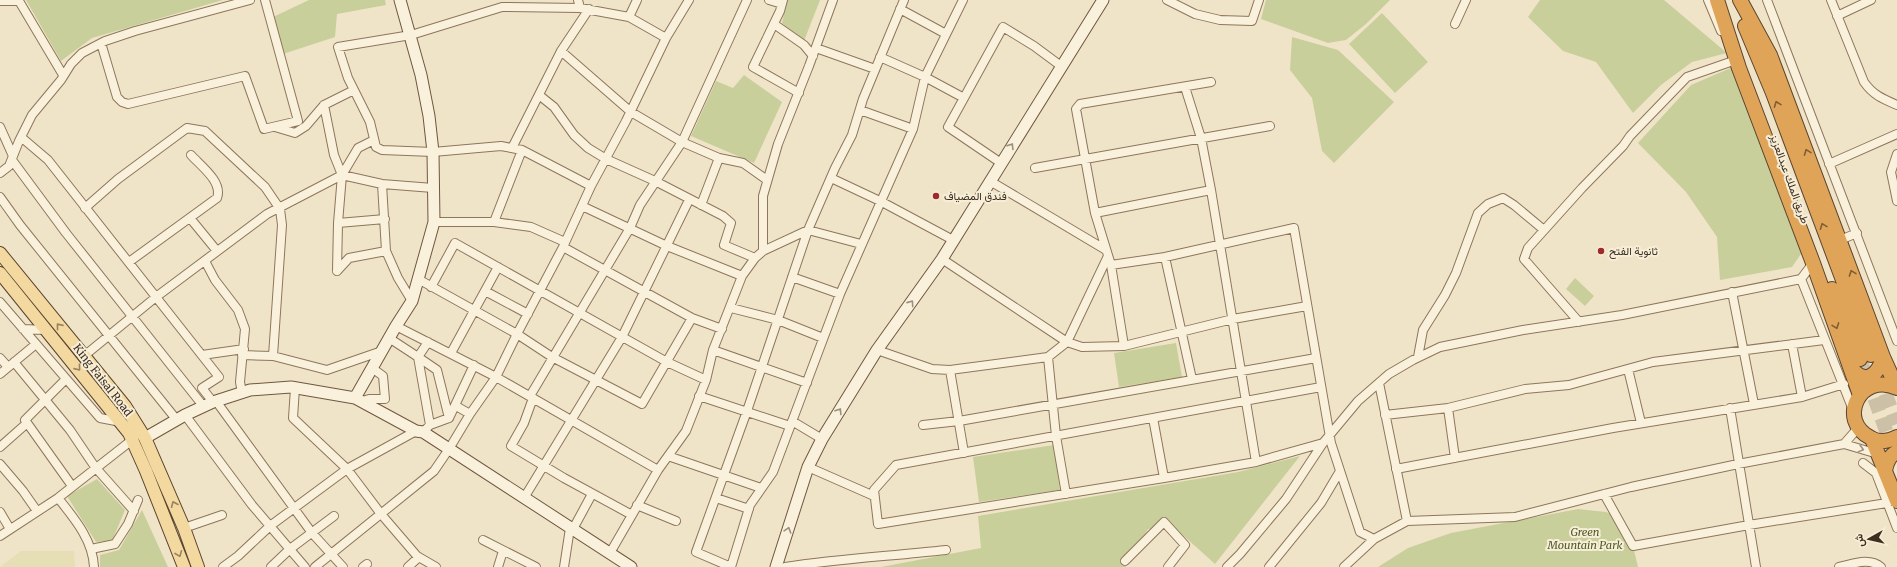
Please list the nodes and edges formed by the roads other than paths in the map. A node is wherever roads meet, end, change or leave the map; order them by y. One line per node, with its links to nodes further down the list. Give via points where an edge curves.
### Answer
1 (250, 0): 35 (street, via 135,31)
2 (265, 0): 56 (street, via 298,121)
3 (400, 0): 33 (street)
4 (637, 0): 28 (street)
5 (689, 0): 34 (street)
6 (747, 0): 62 (street)
7 (769, 0): 23 (street)
8 (833, 0): 37 (street)
9 (904, 0): 27 (street)
10 (963, 0): 32 (street)
11 (1102, 0): 40 (street)
12 (1167, 0): 13 (street, via 1195,14 1220,20 1252,21)
13 (1259, 0)
14 (1466, 0): 31 (street)
15 (1708, 0): 38 (street, via 1720,29)
16 (1719, 0): 38 (highway); 179 (highway, طريق الملك عبدالعزيز, via 1758,91 1820,259)
17 (1735, 0): 179 (highway, طريق الملك عبدالعزيز, one-way to 17, via 1773,93)
18 (1740, 0): 104 (highway, one-way to 18, via 1770,55)
19 (1767, 0): 73 (street)
20 (1830, 0): 29 (street)
21 (1871, 0): 29 (street)
22 (0, 1): 42 (street, via 19,1)
23 (783, 2): 30 (street)
24 (501, 3): 25 (street); 33 (street)
25 (579, 4): 26 (street)
26 (589, 9): 28 (street); 36 (street)
27 (900, 9): 32 (street); 39 (street)
28 (629, 16): 34 (street)
29 (1837, 16): 51 (street, via 1870,91)
30 (774, 24): 37 (street); 47 (street, via 752,67)
31 (1455, 24)
32 (946, 34): 43 (street)
33 (411, 35): 46 (street, via 338,47); 65 (street, via 428,109)
34 (666, 38): 53 (street)
35 (101, 43): 42 (street, via 82,53); 56 (street, via 117,97 122,102 128,104 245,76 264,129)
36 (561, 51): 48 (street); 53 (street)
37 (814, 52): 41 (street); 47 (street)
38 (1735, 55): 101 (street, via 1687,77); 119 (highway)
39 (880, 57): 41 (street); 43 (street)
40 (1061, 66): 49 (street, via 1003,27); 72 (street, one-way to 40)
41 (875, 69): 52 (street)
42 (63, 75): 59 (street, via 53,92 32,115)
43 (925, 77): 49 (street); 57 (street)
44 (1212, 82): 45 (street)
45 (1185, 87): 60 (street); 71 (street, via 1080,104 1076,109)
46 (354, 90): 50 (street); 61 (street, via 370,122)
47 (799, 93): 78 (street, via 778,144)
48 (539, 95): 63 (street); 70 (street, via 554,107 574,135)
49 (964, 98): 72 (street, via 948,127)
50 (324, 105): 56 (street, via 306,126 296,133); 76 (street, via 334,155)
51 (1897, 105)
52 (860, 110): 57 (street); 77 (street, via 852,135)
53 (631, 112): 62 (street); 70 (street)
54 (1270, 126): 60 (street)
55 (0, 127): 68 (street)
56 (274, 127)
57 (913, 129): 88 (street)
58 (1897, 134): 73 (street)
59 (21, 137): 68 (street); 91 (street, via 48,160)
60 (1201, 138): 71 (street); 84 (street)
61 (374, 140): 65 (street, via 376,147 382,150); 76 (street, via 358,148)
62 (682, 142): 69 (street); 80 (street)
63 (512, 148): 64 (street); 65 (street, via 501,146)
64 (522, 150): 82 (street); 97 (street)
65 (433, 152): 83 (street)
66 (191, 154): 94 (street, via 217,185 219,192 217,198)
67 (1897, 154): 87 (street, via 1892,172)
68 (12, 158): 75 (street, via 9,166); 142 (street, via 66,233)
69 (719, 158): 78 (street, via 743,163); 89 (street)
70 (606, 159): 80 (street); 82 (street)
71 (1085, 159): 74 (street); 93 (street)
72 (1001, 162): 79 (street)
73 (1829, 164): 102 (street)
74 (1035, 168)
75 (0, 173)
76 (342, 175): 81 (street); 92 (street); 98 (street)
77 (831, 178): 88 (street); 100 (street)
78 (767, 180): 111 (street, via 763,196)
79 (990, 181): 103 (street); 113 (street)
80 (655, 182): 86 (street); 99 (street, via 640,204)
81 (382, 184): 83 (street); 95 (street)
82 (591, 186): 90 (street)
83 (433, 188): 96 (street)
84 (1211, 190): 93 (street); 107 (street)
85 (0, 198): 152 (street)
86 (689, 200): 89 (street); 108 (street)
87 (1897, 201)
88 (882, 202): 103 (street); 106 (street)
89 (701, 205): 115 (street, via 731,223 724,245)
90 (582, 206): 99 (street); 105 (street)
91 (86, 208): 92 (street, via 118,179 187,128 205,131 265,188); 118 (street)
92 (280, 209): 109 (street, via 267,214); 172 (street, via 282,225)
93 (1095, 213): 113 (street)
94 (190, 218): 109 (street); 118 (street)
95 (385, 219): 98 (street); 110 (street)
96 (434, 222): 97 (street); 126 (street)
97 (494, 222): 105 (street, via 531,227)
98 (338, 223): 110 (street, via 337,271 348,258)
99 (630, 228): 108 (street); 122 (street)
100 (808, 230): 106 (street); 111 (street); 125 (street)
101 (1544, 230): 146 (street, via 1528,248 1524,259); 176 (street, via 1514,204 1503,198 1488,204 1478,213 1456,273 1423,330)
102 (1857, 233): 104 (street); 158 (street)
103 (953, 240): 116 (street)
104 (1840, 240): 179 (highway, one-way to 104)
105 (564, 244): 122 (street); 129 (street)
106 (861, 244): 133 (street)
107 (1220, 245): 114 (street); 137 (street, via 1294,228); 144 (street)
108 (667, 246): 124 (street); 131 (street)
109 (217, 251): 117 (street)
110 (386, 251): 135 (street)
111 (763, 251): 115 (street)
112 (0, 253): 171 (main road, King Faisal Road, one-way to 112)
113 (1107, 253): 120 (street); 160 (street)
114 (1165, 257): 120 (street); 151 (street)
115 (755, 258): 124 (street)
116 (942, 259): 160 (street); 165 (street, one-way to 116)
117 (205, 261): 134 (street); 168 (street, via 215,280 238,310 245,329)
118 (129, 262): 134 (street)
119 (1813, 263): 127 (street); 179 (highway, one-way to 179)
120 (1111, 265): 163 (street)
121 (498, 267): 128 (street, via 455,243); 129 (street); 130 (street)
122 (604, 270): 131 (street); 140 (street)
123 (0, 273): 150 (main road, King Faisal Road)
124 (742, 276): 138 (street)
125 (792, 277): 133 (street); 145 (street)
126 (418, 279): 128 (street); 135 (street)
127 (1801, 279): 132 (street); 157 (street)
128 (431, 287): 139 (street)
129 (540, 290): 140 (street); 141 (street)
130 (485, 291): 139 (street); 141 (street)
131 (645, 292): 143 (street); 154 (street)
132 (1732, 292): 146 (street); 166 (street)
133 (840, 294): 156 (street)
134 (156, 297): 142 (street); 170 (street)
135 (412, 301): 147 (street)
136 (0, 302): 148 (street)
137 (1307, 306): 144 (street); 178 (street)
138 (731, 308): 145 (street); 149 (street)
139 (474, 311): 153 (street); 169 (street)
140 (578, 312): 154 (street); 174 (street)
141 (528, 314): 153 (street)
142 (133, 316): 152 (street); 208 (street)
143 (692, 318): 149 (street); 180 (street)
144 (1233, 319): 151 (street); 187 (street)
145 (778, 320): 156 (street); 183 (street)
146 (1579, 322): 176 (street, via 1523,330 1440,347)
147 (396, 326): 155 (street); 159 (street)
148 (23, 329): 150 (street); 161 (street)
149 (722, 329): 164 (street)
150 (47, 330): 223 (main road, King Faisal Road, one-way to 223)
151 (1181, 332): 163 (street); 191 (street)
152 (109, 334): 171 (street); 218 (street)
153 (516, 334): 174 (street); 189 (street)
154 (622, 337): 180 (street); 192 (street)
155 (389, 338): 167 (street); 173 (street)
156 (823, 338): 194 (street)
157 (1824, 340): 162 (street); 196 (street)
158 (1897, 341)
159 (428, 342): 169 (street); 173 (street)
160 (1067, 342): 163 (street, via 1082,347); 175 (street)
161 (36, 344): 181 (street); 190 (street)
162 (1792, 344): 166 (street); 204 (street)
163 (1124, 346)
164 (713, 350): 183 (street); 193 (street)
165 (877, 350): 186 (street, via 932,369); 234 (street, one-way to 165)
166 (1743, 350): 185 (street, via 1653,362); 210 (street)
167 (382, 351): 172 (street, via 327,370); 184 (street)
168 (243, 352): 170 (street); 172 (street); 200 (street, via 240,382)
169 (451, 353): 182 (street)
170 (202, 355): 208 (street, via 219,377 202,388)
171 (84, 356): 233 (main road, King Faisal Road, via 125,406)
172 (273, 356)
173 (418, 357): 219 (street, via 437,370); 229 (street)
174 (552, 357): 192 (street); 203 (street)
175 (1048, 357): 186 (street); 209 (street)
176 (1418, 357): 195 (street)
177 (0, 358): 181 (street)
178 (1316, 358): 187 (street); 197 (street)
179 (1866, 359): 199 (highway); 201 (highway)
180 (667, 362): 192 (street, via 642,404); 193 (street)
181 (11, 365): 188 (street); 205 (street)
182 (474, 365): 189 (street); 211 (street)
183 (762, 367): 194 (street); 214 (street)
184 (372, 368): 206 (street); 206 (street, via 383,376 385,399)
185 (1628, 369): 212 (street, via 1569,385 1524,389); 224 (street)
186 (950, 370): 222 (street)
187 (1241, 371): 191 (street); 207 (street)
188 (0, 374)
189 (496, 377): 203 (street); 216 (street)
190 (66, 379): 205 (street); 223 (street, via 100,418)
191 (1192, 379): 209 (street)
192 (596, 380): 221 (street)
193 (706, 380): 202 (street)
194 (806, 383): 226 (street)
195 (1379, 383): 217 (street); 231 (street, via 1358,401)
196 (1844, 384): 204 (street); 215 (street)
197 (1321, 387): 207 (street); 231 (street)
198 (295, 388): 200 (street, via 250,390); 206 (street); 253 (street, via 293,418)
199 (1897, 388): 201 (highway, via 1877,384)
200 (242, 393): 208 (street)
201 (1860, 395): 215 (highway)
202 (699, 396): 214 (street); 244 (street, via 686,430)
203 (531, 397): 221 (street); 250 (street, via 524,423 511,446)
204 (1802, 397): 210 (street)
205 (45, 400): 225 (street, via 25,420); 251 (street, via 70,430)
206 (359, 400): 229 (street)
207 (1246, 401): 220 (street); 246 (street)
208 (211, 404): 218 (street); 272 (street)
209 (1052, 404): 222 (street); 230 (street)
210 (1754, 404): 213 (street)
211 (456, 406): 216 (street); 219 (street)
212 (1448, 408): 217 (street); 245 (street)
213 (1730, 408): 224 (street); 249 (street)
214 (747, 411): 226 (street); 258 (street)
215 (1854, 411): 228 (highway)
216 (470, 414): 240 (street)
217 (1385, 415): 254 (street)
218 (180, 417): 233 (street); 284 (street)
219 (449, 418): 229 (street)
220 (1153, 418): 230 (street); 259 (street)
221 (571, 420): 250 (street); 255 (street)
222 (959, 421): 227 (street); 242 (street)
223 (121, 422): 236 (main road, King Faisal Road)
224 (1641, 423): 245 (street)
225 (26, 424): 239 (street); 260 (street)
226 (791, 424): 234 (street); 261 (street, via 773,472)
227 (923, 425)
228 (1858, 428): 235 (highway); 238 (street)
229 (423, 429): 240 (street); 253 (street)
230 (1056, 436): 242 (street); 263 (street)
231 (1330, 436): 237 (street); 257 (street)
232 (1897, 437): 235 (highway, via 1888,440)
233 (145, 438): 285 (main road, King Faisal Road, one-way to 233)
234 (822, 439): 252 (street)
235 (1872, 439): 243 (highway)
236 (132, 440): 251 (street); 303 (main road, King Faisal Road, one-way to 303)
237 (1323, 443): 246 (street); 320 (street, via 1286,499)
238 (1844, 444): 243 (street, one-way to 243); 249 (street)
239 (0, 447)
240 (449, 449): 267 (street); 277 (street, via 434,470)
241 (1897, 452): 256 (highway, via 1887,461)
242 (964, 453): 265 (street, via 896,465 874,490)
243 (1878, 454): 256 (highway)
244 (668, 456): 255 (street); 258 (street)
245 (1455, 458): 254 (street)
246 (1256, 462): 259 (street)
247 (1862, 463): 270 (street, via 1876,473)
248 (0, 464): 274 (street)
249 (1738, 464): 264 (street); 283 (street)
250 (544, 465): 262 (street); 267 (street)
251 (95, 467): 260 (street); 275 (street)
252 (808, 467): 265 (street); 317 (street, one-way to 252)
253 (347, 469): 272 (street); 277 (street)
254 (1396, 469): 282 (street)
255 (658, 470): 271 (street)
256 (1885, 470): 270 (highway)
257 (1340, 471): 291 (street, via 1360,532); 321 (street, via 1321,503)
258 (724, 475): 261 (street); 268 (street)
259 (1164, 478): 263 (street)
260 (72, 486): 266 (street)
261 (762, 488): 273 (street)
262 (592, 494): 279 (street); 286 (street)
263 (1066, 494): 265 (street, via 878,524)
264 (1604, 494): 282 (street, via 1515,517); 283 (street, via 1633,546)
265 (874, 496)
266 (58, 498): 274 (street); 293 (street, via 76,520)
267 (524, 498): 286 (street)
268 (716, 498): 273 (street); 316 (street, via 696,552)
269 (138, 500): 275 (street)
270 (1893, 501): 283 (street); 287 (street)
271 (637, 505): 279 (street); 281 (street)
272 (294, 507): 284 (street); 289 (street)
273 (749, 509): 316 (street)
274 (37, 511): 288 (street)
275 (134, 511): 293 (street, via 115,544)
276 (0, 512): 288 (street)
277 (381, 514): 297 (street); 299 (street)
278 (222, 515): 285 (street)
279 (632, 515): 298 (street)
280 (334, 516): 289 (street)
281 (676, 521)
282 (1407, 521): 291 (street)
283 (1749, 525): 323 (street)
284 (270, 526): 294 (street); 305 (street, via 238,556)
285 (184, 528): 304 (main road, King Faisal Road)
286 (571, 528): 298 (street); 314 (street)
287 (1897, 528)
288 (10, 529): 290 (street)
289 (312, 533): 294 (street); 297 (street)
290 (0, 536)
291 (1374, 539): 322 (street)
292 (483, 540): 295 (street)
293 (91, 549): 302 (street)
294 (290, 549): 306 (street); 307 (street)
295 (503, 550): 312 (street); 313 (street)
296 (946, 550): 301 (street)
297 (331, 553): 308 (street); 309 (street)
298 (610, 553): 315 (street)
299 (419, 557): 310 (street); 311 (street)
300 (1125, 560): 319 (street, via 1164,522 1185,545)
301 (832, 564): 318 (street)
302 (94, 567)
303 (184, 567)
304 (198, 567)
305 (222, 567)
306 (271, 567)
307 (305, 567)
308 (314, 567)
309 (344, 567)
310 (408, 567)
311 (436, 567)
312 (498, 567)
313 (536, 567)
314 (564, 567)
315 (631, 567)
316 (731, 567)
317 (776, 567)
318 (785, 567)
319 (1168, 567)
320 (1227, 567)
321 (1269, 567)
322 (1344, 567)
323 (1756, 567)
324 (1839, 567): 325 (street, via 1866,562 1875,562)
325 (1880, 567)

